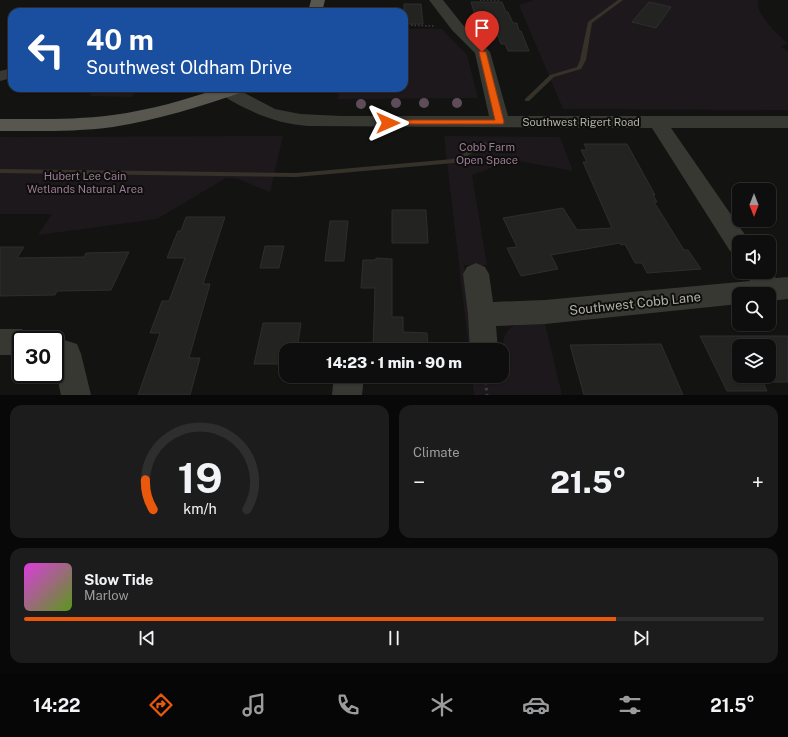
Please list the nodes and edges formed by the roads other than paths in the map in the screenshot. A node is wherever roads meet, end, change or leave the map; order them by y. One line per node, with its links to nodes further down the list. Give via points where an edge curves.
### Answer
1 (436, 0): 4 (street, via 457,27 482,52)
2 (226, 92): 7 (main road, Southwest Rigert Road, via 174,108 113,121 66,125)
3 (235, 92): 4 (street, Southwest Rigert Road, via 251,104 277,116 299,119 375,123)
4 (500, 122): 5 (street, Southwest Rigert Road)
5 (658, 122): 6 (street, Southwest Rigert Road); 8 (street)
6 (788, 122)
7 (0, 125)
8 (733, 235)
9 (476, 274): 11 (street)
10 (772, 283): 11 (street, Southwest Cobb Lane, via 545,312)
11 (482, 314): 14 (street)
12 (0, 342): 13 (street)
13 (12, 342)
14 (484, 343)
15 (64, 353): 17 (street, via 67,354)
16 (348, 383): 18 (street)
17 (76, 395)
18 (347, 395)

